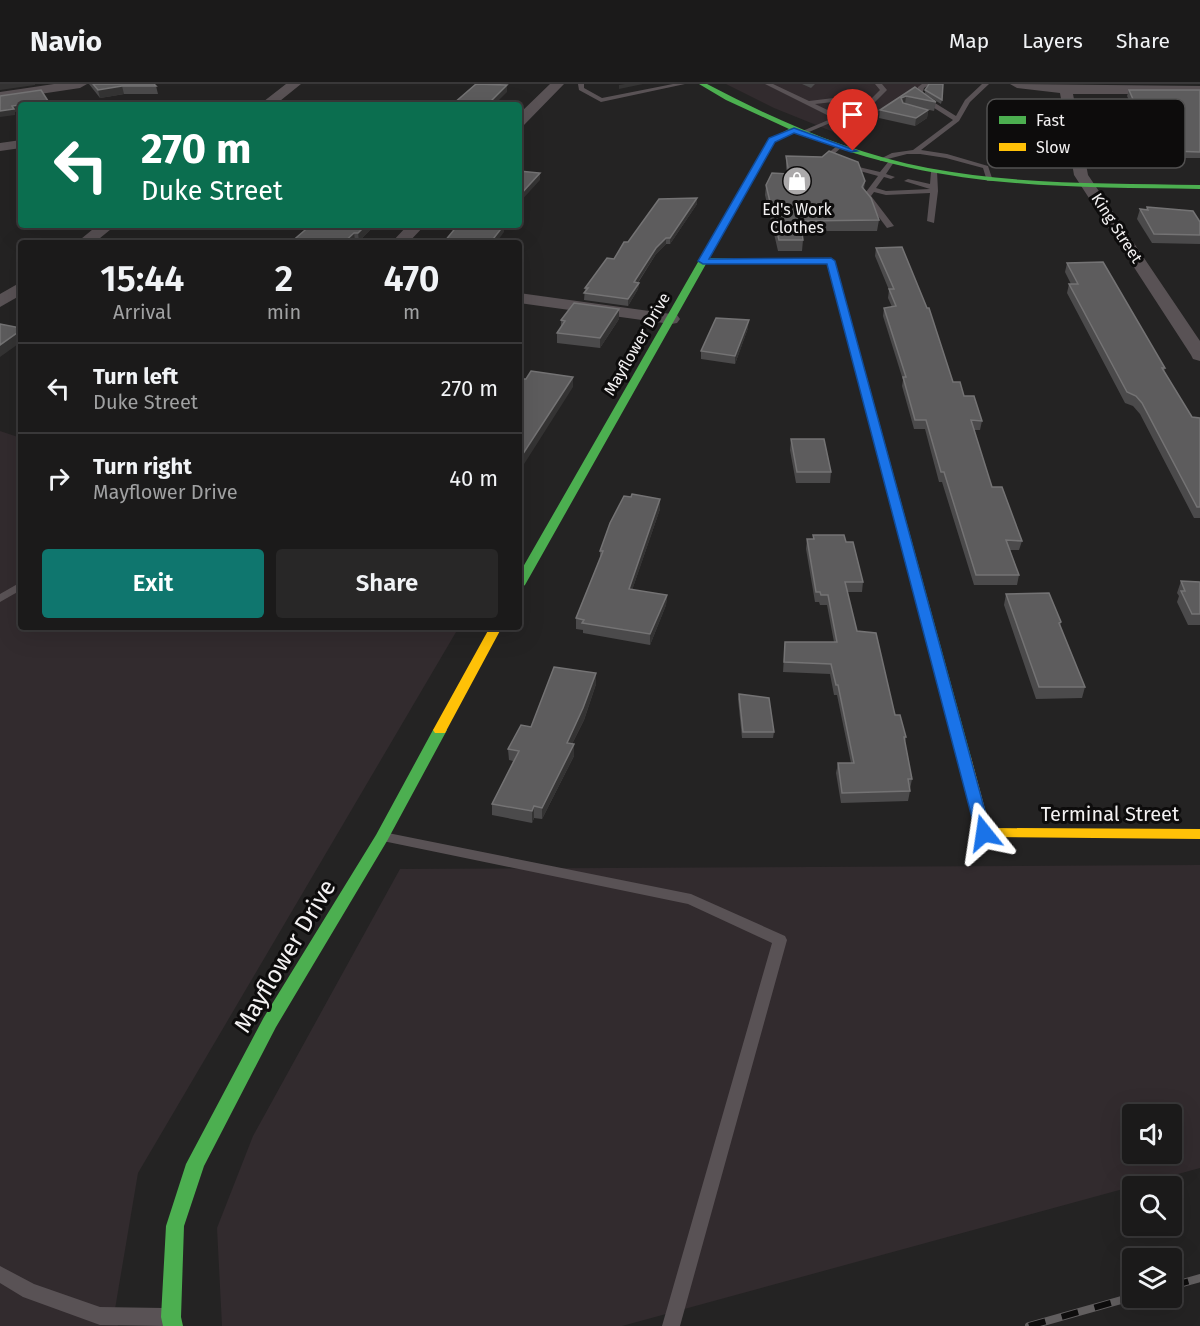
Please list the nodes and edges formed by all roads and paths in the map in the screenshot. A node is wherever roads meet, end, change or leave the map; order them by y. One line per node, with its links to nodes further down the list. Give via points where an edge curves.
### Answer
1 (80, 84): 14 (street)
2 (294, 84): 17 (street)
3 (557, 84): 22 (street)
4 (581, 84): 5 (lane, via 581,89 602,100)
5 (682, 84)
6 (702, 84): 24 (street)
7 (768, 84): 18 (lane)
8 (878, 84): 16 (lane, via 884,90)
9 (927, 84): 20 (lane, via 921,87 919,96)
10 (986, 84): 23 (lane, via 967,101)
11 (1017, 84): 12 (street)
12 (1066, 90): 13 (street); 15 (street, King Street)
13 (1200, 90)
14 (0, 96)
15 (1068, 99)
16 (874, 100): 18 (lane); 21 (lane)
17 (267, 102)
18 (808, 103): 21 (lane)
19 (932, 115): 20 (lane)
20 (948, 115): 23 (lane)
21 (839, 118): 24 (lane)
22 (522, 119)
23 (957, 120): 28 (lane)
24 (798, 132): 26 (street); 45 (street, Mayflower Drive, via 772,140)
25 (18, 144): 27 (street)
26 (840, 146): 29 (street); 32 (lane, via 830,158)
27 (0, 147)
28 (916, 150): 29 (lane, via 895,153); 33 (lane, via 986,167)
29 (886, 161): 31 (street); 32 (lane)
30 (1080, 168): 35 (street, King Street)
31 (935, 172): 33 (street); 38 (lane)
32 (885, 178): 37 (lane)
33 (990, 179): 35 (street)
34 (906, 183): 38 (lane)
35 (1089, 185): 36 (street); 50 (street, King Street)
36 (1200, 187)
37 (872, 189): 38 (lane, via 886,193); 40 (lane, via 867,196)
38 (934, 189): 39 (lane)
39 (931, 221)
40 (890, 226)
41 (414, 228): 44 (street)
42 (108, 233): 43 (street)
43 (89, 240)
44 (402, 240)
45 (703, 261): 49 (street, Mayflower Drive); 57 (street, Terminal Street, via 831,261 984,833)
46 (18, 289): 48 (street)
47 (522, 298): 49 (street)
48 (0, 302)
49 (671, 319): 51 (street, Mayflower Drive)
50 (1200, 355)
51 (522, 580)
52 (18, 585): 54 (lane)
53 (18, 586): 55 (lane)
54 (0, 588)
55 (0, 599)
56 (494, 630): 58 (street, Mayflower Drive)
57 (1200, 834)
58 (382, 837): 60 (street, Mayflower Drive, via 270,1022 195,1164 175,1226); 61 (lane, via 691,899 780,940)
59 (0, 1274): 60 (lane, via 29,1291 100,1316)
60 (172, 1321)
61 (671, 1326)

